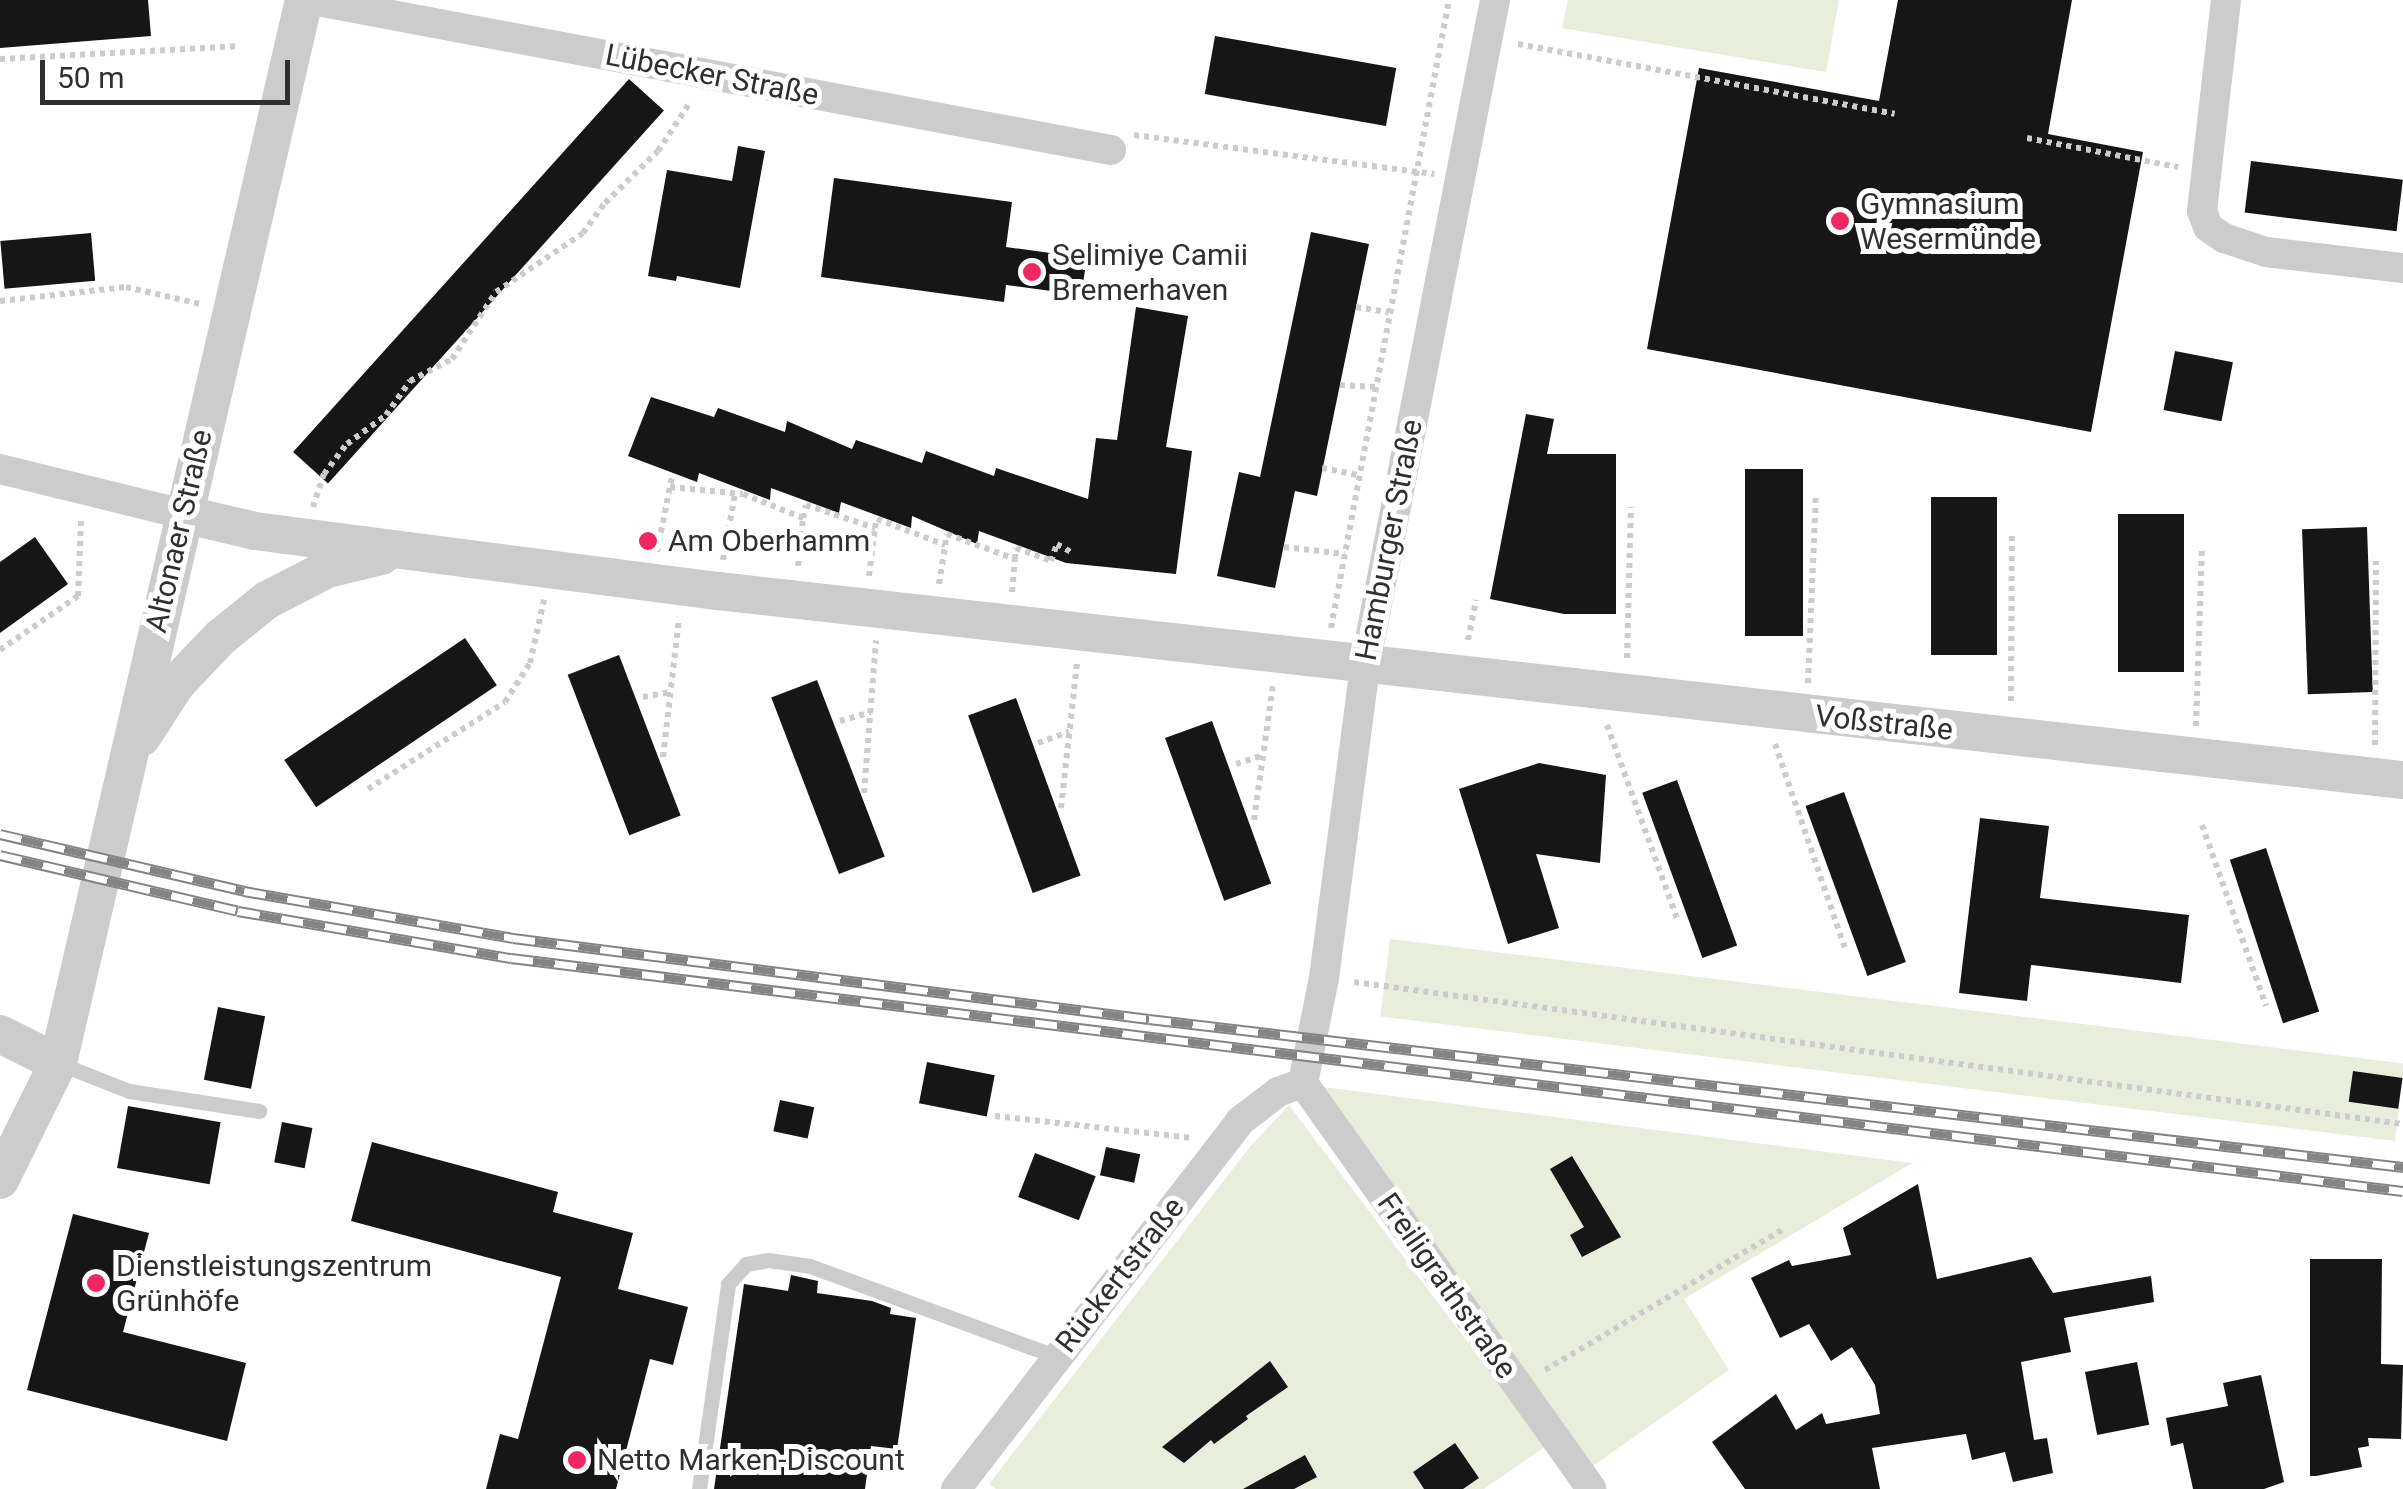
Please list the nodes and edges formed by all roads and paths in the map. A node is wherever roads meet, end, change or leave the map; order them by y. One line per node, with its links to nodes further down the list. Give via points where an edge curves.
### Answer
1 (304, 0): 19 (street, Altonaer Straße)
2 (312, 0): 9 (street, Lübecker Straße)
3 (1449, 0): 13 (path)
4 (1494, 0): 6 (street, Hamburger Straße)
5 (2226, 0): 14 (street)
6 (1488, 37): 10 (path); 15 (street, Hamburger Straße)
7 (236, 46): 8 (path)
8 (0, 59)
9 (714, 75): 12 (street, Lübecker Straße); 36 (path, via 658,151 583,233 496,292 452,359 410,381 386,415 347,444 324,474)
10 (1895, 114)
11 (2027, 138): 14 (path)
12 (1112, 150): 13 (path, via 1136,134)
13 (1416, 172): 15 (path); 20 (path)
14 (2207, 172): 16 (street, via 2202,211 2208,227 2224,238 2266,252)
15 (1460, 178): 51 (street, Hamburger Straße)
16 (2403, 268)
17 (0, 301): 19 (path, via 126,287)
18 (1356, 307): 20 (path)
19 (230, 310): 32 (street, Altonaer Straße)
20 (1390, 312): 22 (path)
21 (1340, 385): 22 (path)
22 (1376, 387): 25 (path)
23 (1322, 468): 25 (path)
24 (0, 470): 28 (street)
25 (1359, 474): 41 (path)
26 (672, 476): 27 (path)
27 (670, 487): 29 (path); 44 (path)
28 (82, 490): 32 (street); 48 (path, via 78,596)
29 (735, 493): 33 (path); 44 (path)
30 (1816, 495): 57 (path)
31 (1630, 507): 53 (path)
32 (183, 514): 36 (street); 65 (street, Altonaer Straße)
33 (803, 518): 34 (path, via 806,505); 45 (path)
34 (875, 528): 40 (path, via 877,520 945,545 948,534 1015,559 1016,548 1050,561 1057,544); 46 (path)
35 (2012, 536): 60 (path)
36 (304, 537): 39 (street)
37 (1284, 546): 41 (path)
38 (2202, 548): 64 (path)
39 (406, 550): 43 (street); 65 (street, via 327,569 266,600 177,683)
40 (1071, 552)
41 (1344, 554): 50 (path)
42 (2376, 561): 67 (path)
43 (552, 570): 44 (street); 68 (path, via 530,663 505,702)
44 (684, 587): 45 (street); 52 (path)
45 (794, 599): 46 (street)
46 (872, 608): 47 (street); 56 (path)
47 (1080, 632): 49 (street); 59 (path)
48 (0, 650)
49 (1278, 654): 50 (street); 62 (path)
50 (1324, 660): 51 (street)
51 (1364, 665): 53 (street, Voßstraße); 75 (street, Hamburger Straße)
52 (670, 692): 54 (path); 63 (path)
53 (1610, 692): 55 (street, Voßstraße); 73 (path)
54 (643, 696)
55 (1763, 709): 57 (street, Voßstraße); 74 (path)
56 (870, 712): 58 (path); 69 (path)
57 (1806, 714): 60 (street, Voßstraße)
58 (840, 721)
59 (1069, 732): 61 (path); 70 (path)
60 (2010, 737): 64 (street, Voßstraße)
61 (1038, 743)
62 (1263, 755): 66 (path); 71 (path)
63 (663, 756)
64 (2195, 757): 67 (street, Voßstraße)
65 (127, 760): 78 (street, Altonaer Straße)
66 (1236, 764)
67 (2389, 778)
68 (368, 789)
69 (864, 793)
70 (1061, 808)
71 (1254, 820)
72 (2202, 826): 76 (path)
73 (1678, 921)
74 (1845, 948)
75 (1324, 978): 79 (street, Hamburger Straße); 82 (path)
76 (2266, 1006)
77 (0, 1034): 78 (street)
78 (58, 1063): 80 (lane, via 129,1090); 84 (street, Altonaer Straße)
79 (1311, 1094): 83 (street, Rückertstraße, via 1278,1092); 87 (street, Freiligrathstraße)
80 (259, 1111)
81 (995, 1116): 83 (path, via 1186,1136)
82 (2403, 1124)
83 (1220, 1147): 86 (street, Rückertstraße)
84 (0, 1180)
85 (1782, 1230): 87 (path)
86 (1056, 1356): 88 (lane, via 810,1266 746,1264 728,1284); 89 (street, Rückertstraße)
87 (1518, 1386): 90 (street, Freiligrathstraße)
88 (699, 1489)
89 (956, 1489)
90 (1592, 1489)

